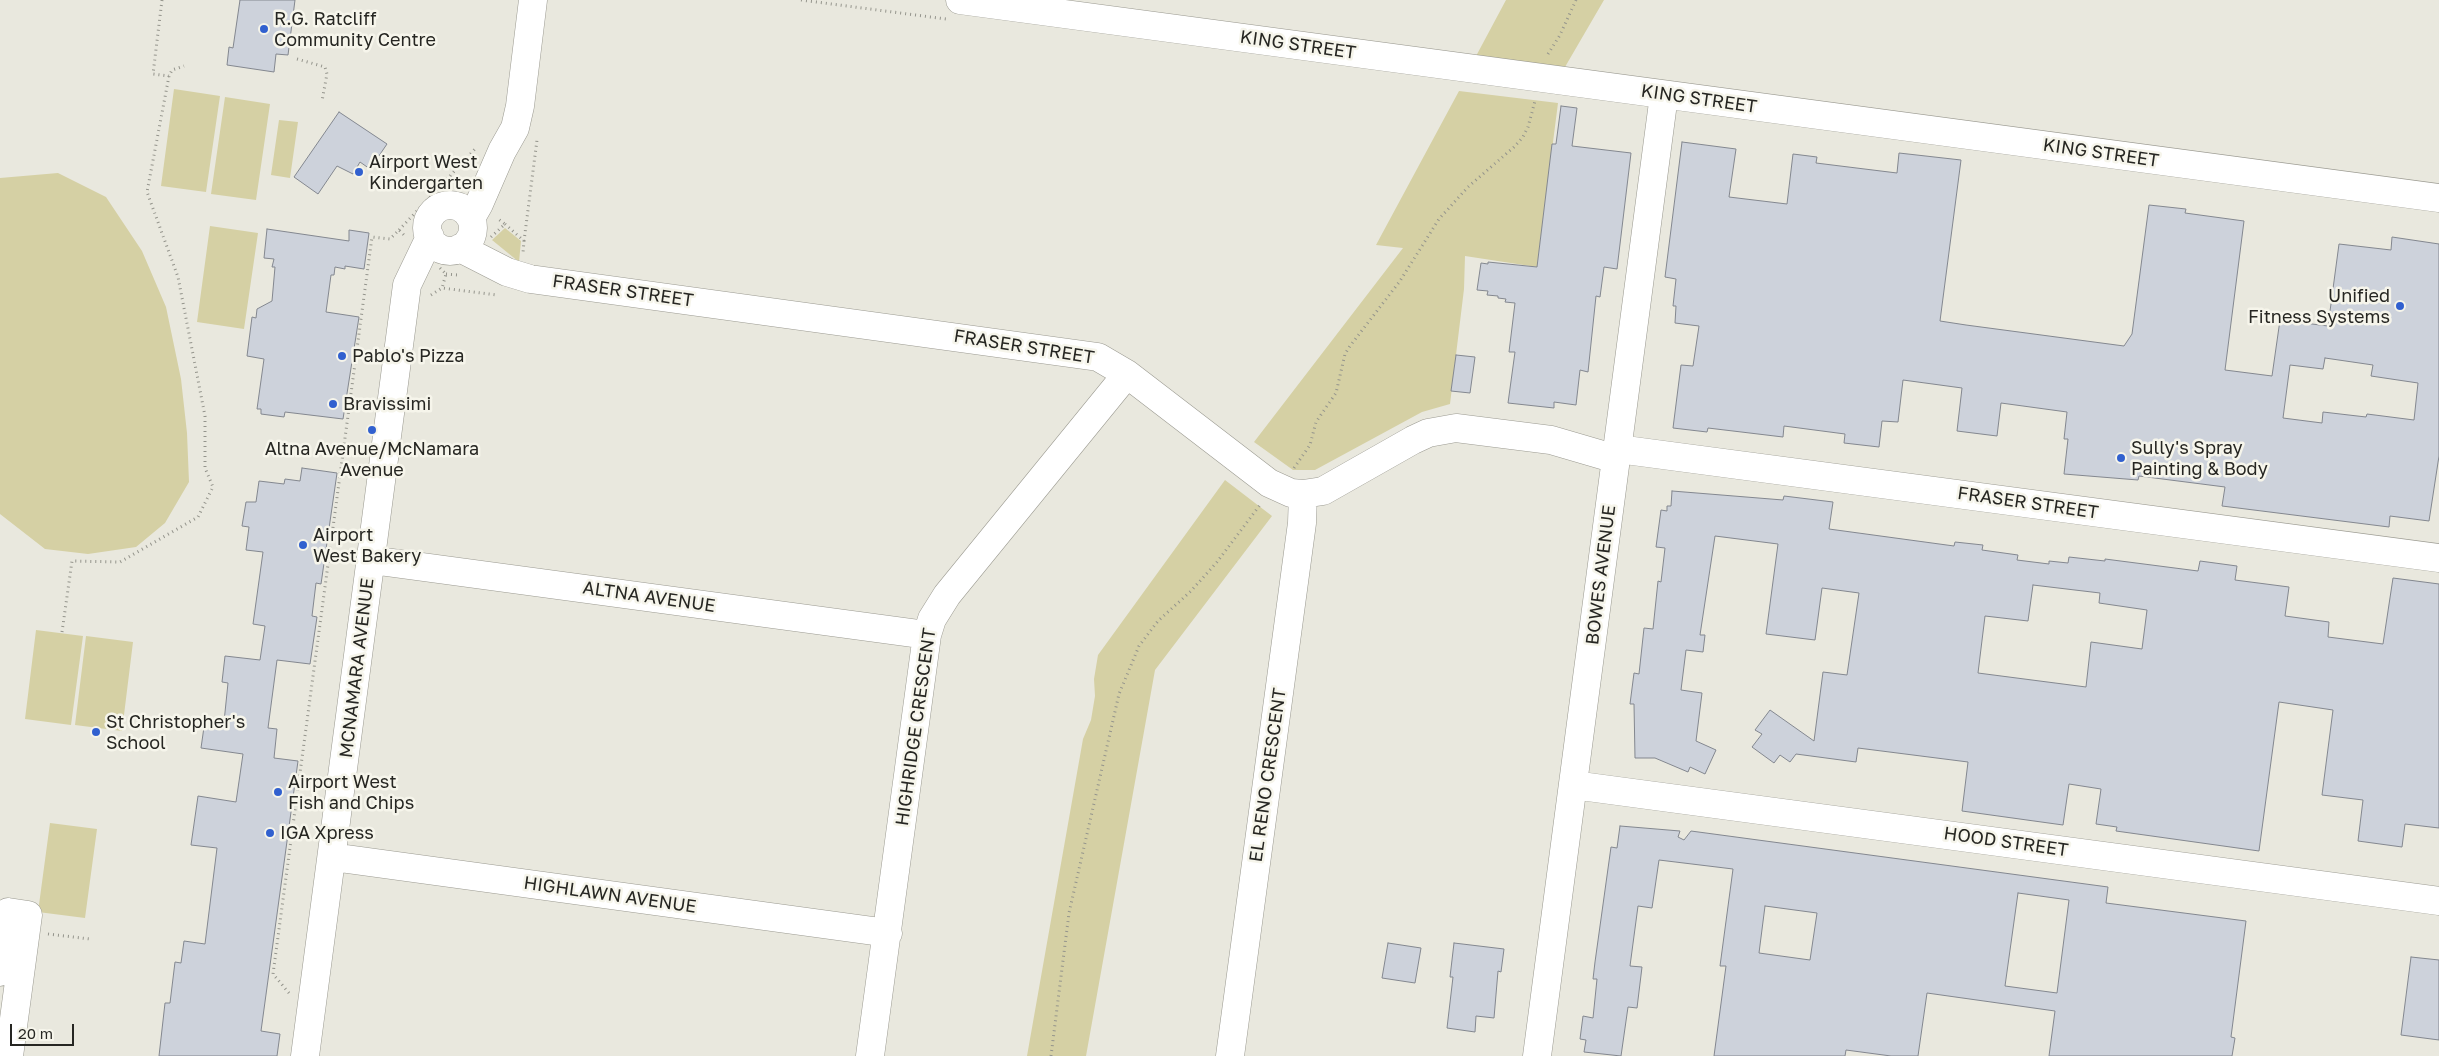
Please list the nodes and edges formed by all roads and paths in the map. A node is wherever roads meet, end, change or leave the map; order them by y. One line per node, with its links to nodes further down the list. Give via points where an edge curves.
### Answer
1 (162, 0): 7 (path, via 153,74)
2 (533, 0): 12 (street, MCNAMARA AVENUE, via 515,128)
3 (800, 0): 4 (path)
4 (957, 10): 8 (street, KING STREET)
5 (297, 59): 11 (path, via 325,67 327,74)
6 (184, 66): 7 (path, via 172,70)
7 (169, 76): 25 (path, via 147,192 178,277 205,416 205,468 213,486 198,516 120,562 72,561)
8 (1664, 95): 14 (street, KING STREET); 19 (street, BOWES AVENUE)
9 (1535, 98): 10 (path)
10 (1545, 100)
11 (322, 101)
12 (491, 147): 13 (path); 16 (street, MCNAMARA AVENUE, via 479,204)
13 (450, 176)
14 (2439, 198)
15 (505, 224): 17 (path, via 524,241)
16 (448, 244): 17 (street, FRASER STREET, via 508,272); 24 (street, MCNAMARA AVENUE, via 407,286); 32 (path, via 399,230 390,239 372,237 274,974 289,994)
17 (525, 275): 18 (street, FRASER STREET, via 1085,354 1105,360)
18 (1126, 374): 20 (street, FRASER STREET, via 1280,490); 26 (street, HIGHRIDGE CRESCENT, via 947,595 932,619)
19 (1618, 449): 20 (street, FRASER STREET, via 1466,428 1442,430 1413,440 1323,491); 23 (street, FRASER STREET); 27 (street, BOWES AVENUE)
20 (1302, 494): 36 (street, EL RENO CRESCENT, via 1302,522)
21 (1254, 497): 22 (path)
22 (1268, 508)
23 (2439, 558)
24 (371, 560): 26 (street, ALTNA AVENUE); 28 (street, MCNAMARA AVENUE)
25 (62, 632)
26 (927, 635): 30 (street, HIGHRIDGE CRESCENT)
27 (1573, 785): 29 (street, HOOD STREET); 37 (street, BOWES AVENUE)
28 (332, 857): 30 (street, HIGHLAWN AVENUE); 34 (street, MCNAMARA AVENUE)
29 (2439, 901)
30 (888, 932): 35 (street, HIGHRIDGE CRESCENT)
31 (0, 972): 33 (street, via 8,912 28,914)
32 (288, 1002)
33 (9, 1056)
34 (305, 1056)
35 (870, 1056)
36 (1230, 1056)
37 (1537, 1056)

